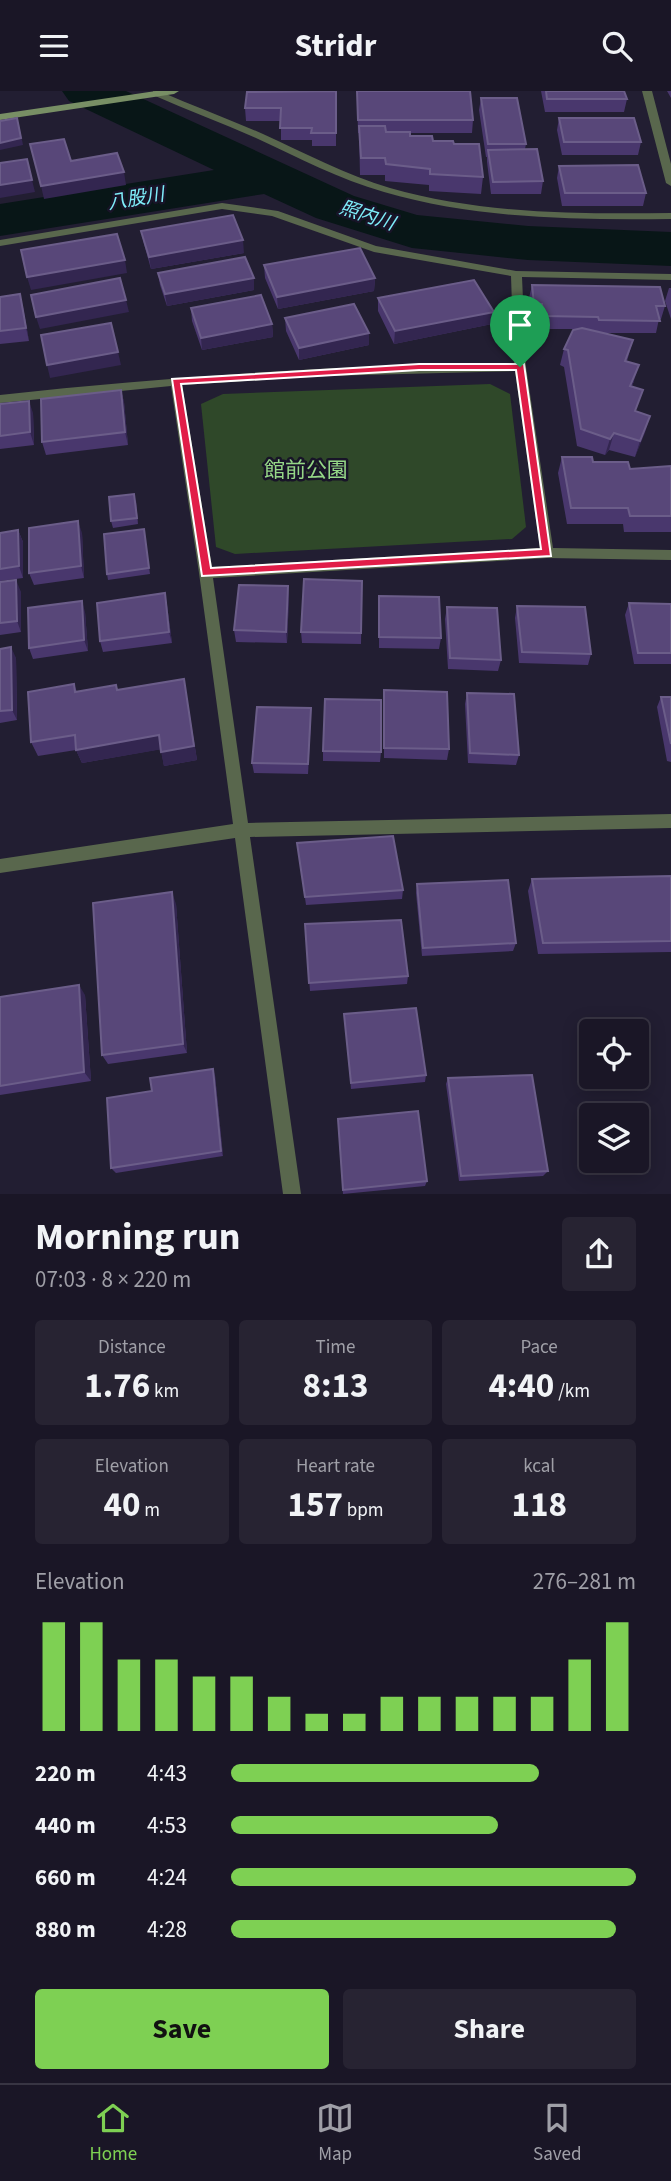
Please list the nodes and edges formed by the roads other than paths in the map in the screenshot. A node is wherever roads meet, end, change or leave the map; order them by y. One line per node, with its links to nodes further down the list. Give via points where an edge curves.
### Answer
1 (174, 91): 3 (street)
2 (647, 91): 5 (street)
3 (156, 93): 4 (street); 6 (street, via 308,162 391,191 525,214)
4 (0, 117)
5 (671, 183)
6 (671, 216)
7 (0, 243): 8 (street, via 222,206 274,213 374,249)
8 (516, 274): 9 (street); 10 (street)
9 (671, 277)
10 (520, 367): 11 (street, via 419,367); 13 (street)
11 (176, 381): 12 (street); 15 (street)
12 (0, 399)
13 (547, 553): 14 (street); 15 (street)
14 (671, 555)
15 (206, 573): 17 (street)
16 (671, 821): 17 (street)
17 (241, 830): 18 (street); 19 (street)
18 (0, 866)
19 (292, 1194)

